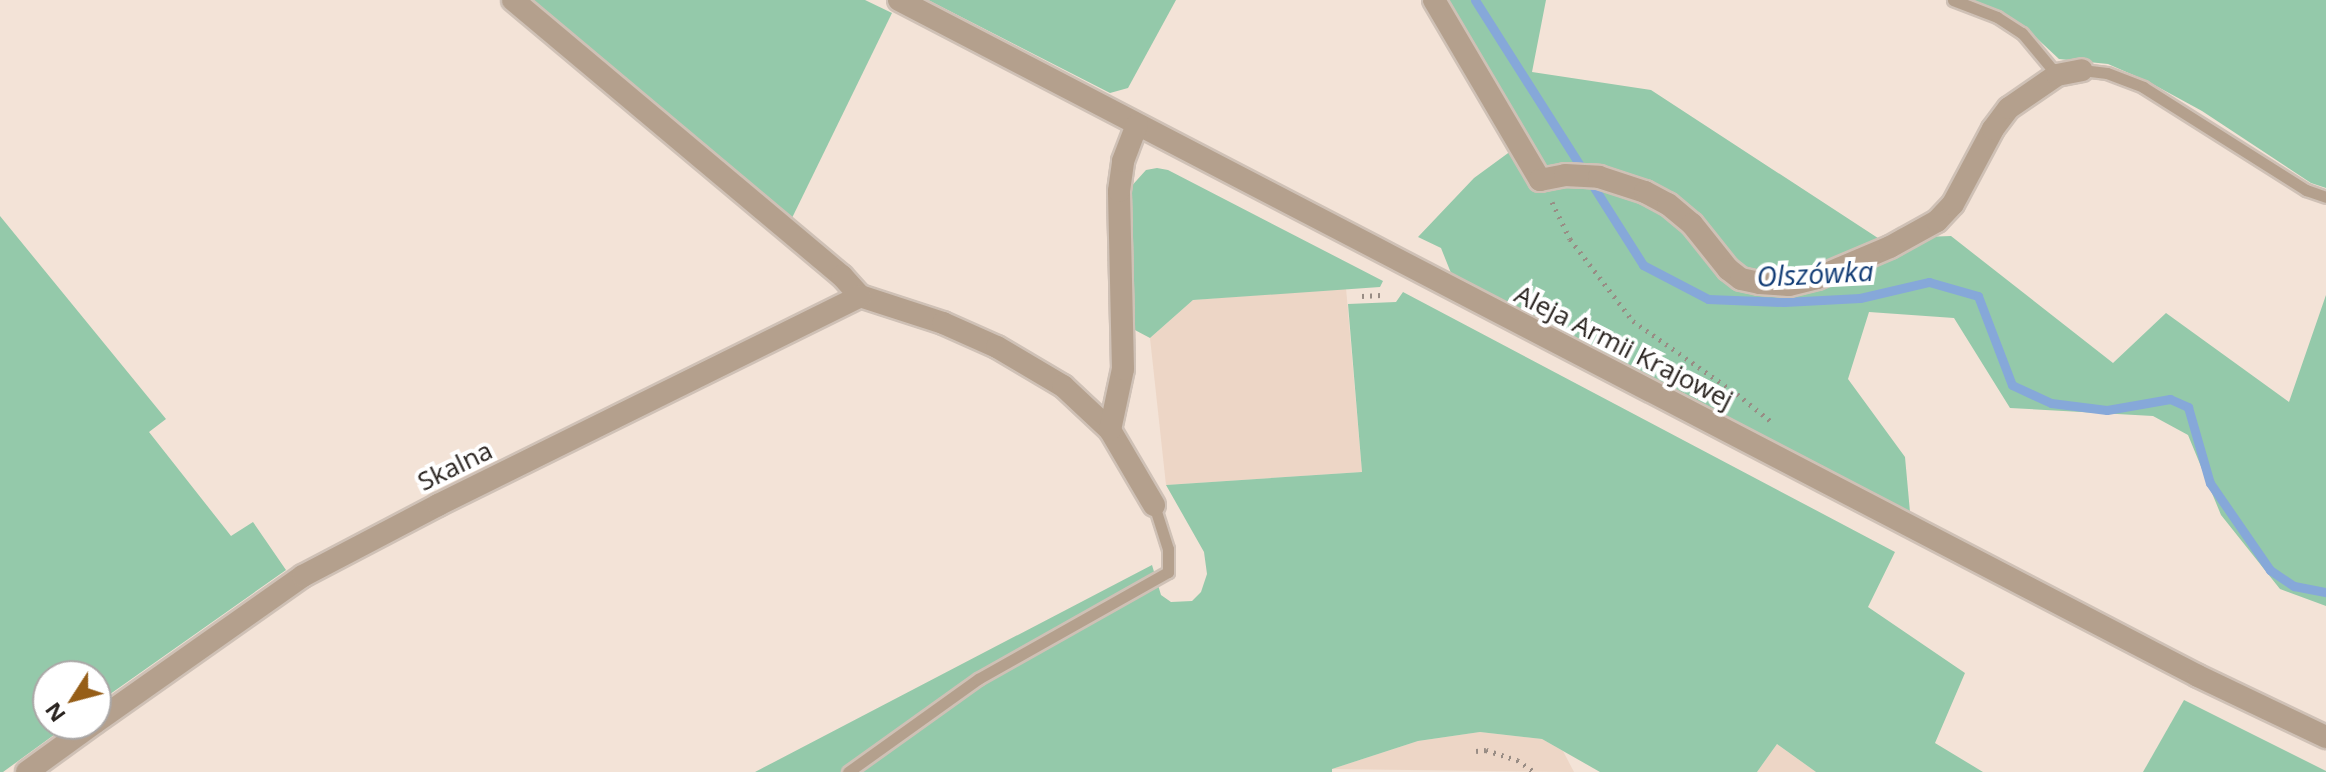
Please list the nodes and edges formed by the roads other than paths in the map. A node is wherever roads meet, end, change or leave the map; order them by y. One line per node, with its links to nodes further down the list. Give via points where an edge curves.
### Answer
1 (513, 0): 9 (street)
2 (899, 0): 7 (street, Aleja Armii Krajowej)
3 (1434, 0): 6 (street, via 1540,180 1599,177 1668,204 1741,279 1789,285 1848,266 1937,221 1953,204 2009,108)
4 (1953, 0): 6 (lane, via 2022,33)
5 (2082, 70): 6 (street); 8 (lane, via 2143,87 2306,190)
6 (2057, 75)
7 (1137, 125): 10 (street, via 1123,161 1119,191 1123,369); 13 (street, Aleja Armii Krajowej, via 2198,676)
8 (2326, 197)
9 (860, 296): 10 (street, via 997,347 1063,386); 12 (street, Skalna, via 303,576)
10 (1110, 430): 11 (street)
11 (1154, 505): 16 (lane, via 1168,549 1168,572 978,679)
12 (112, 711)
13 (2326, 737)
14 (71, 740): 15 (street, Skalna)
15 (27, 772)
16 (848, 772)

